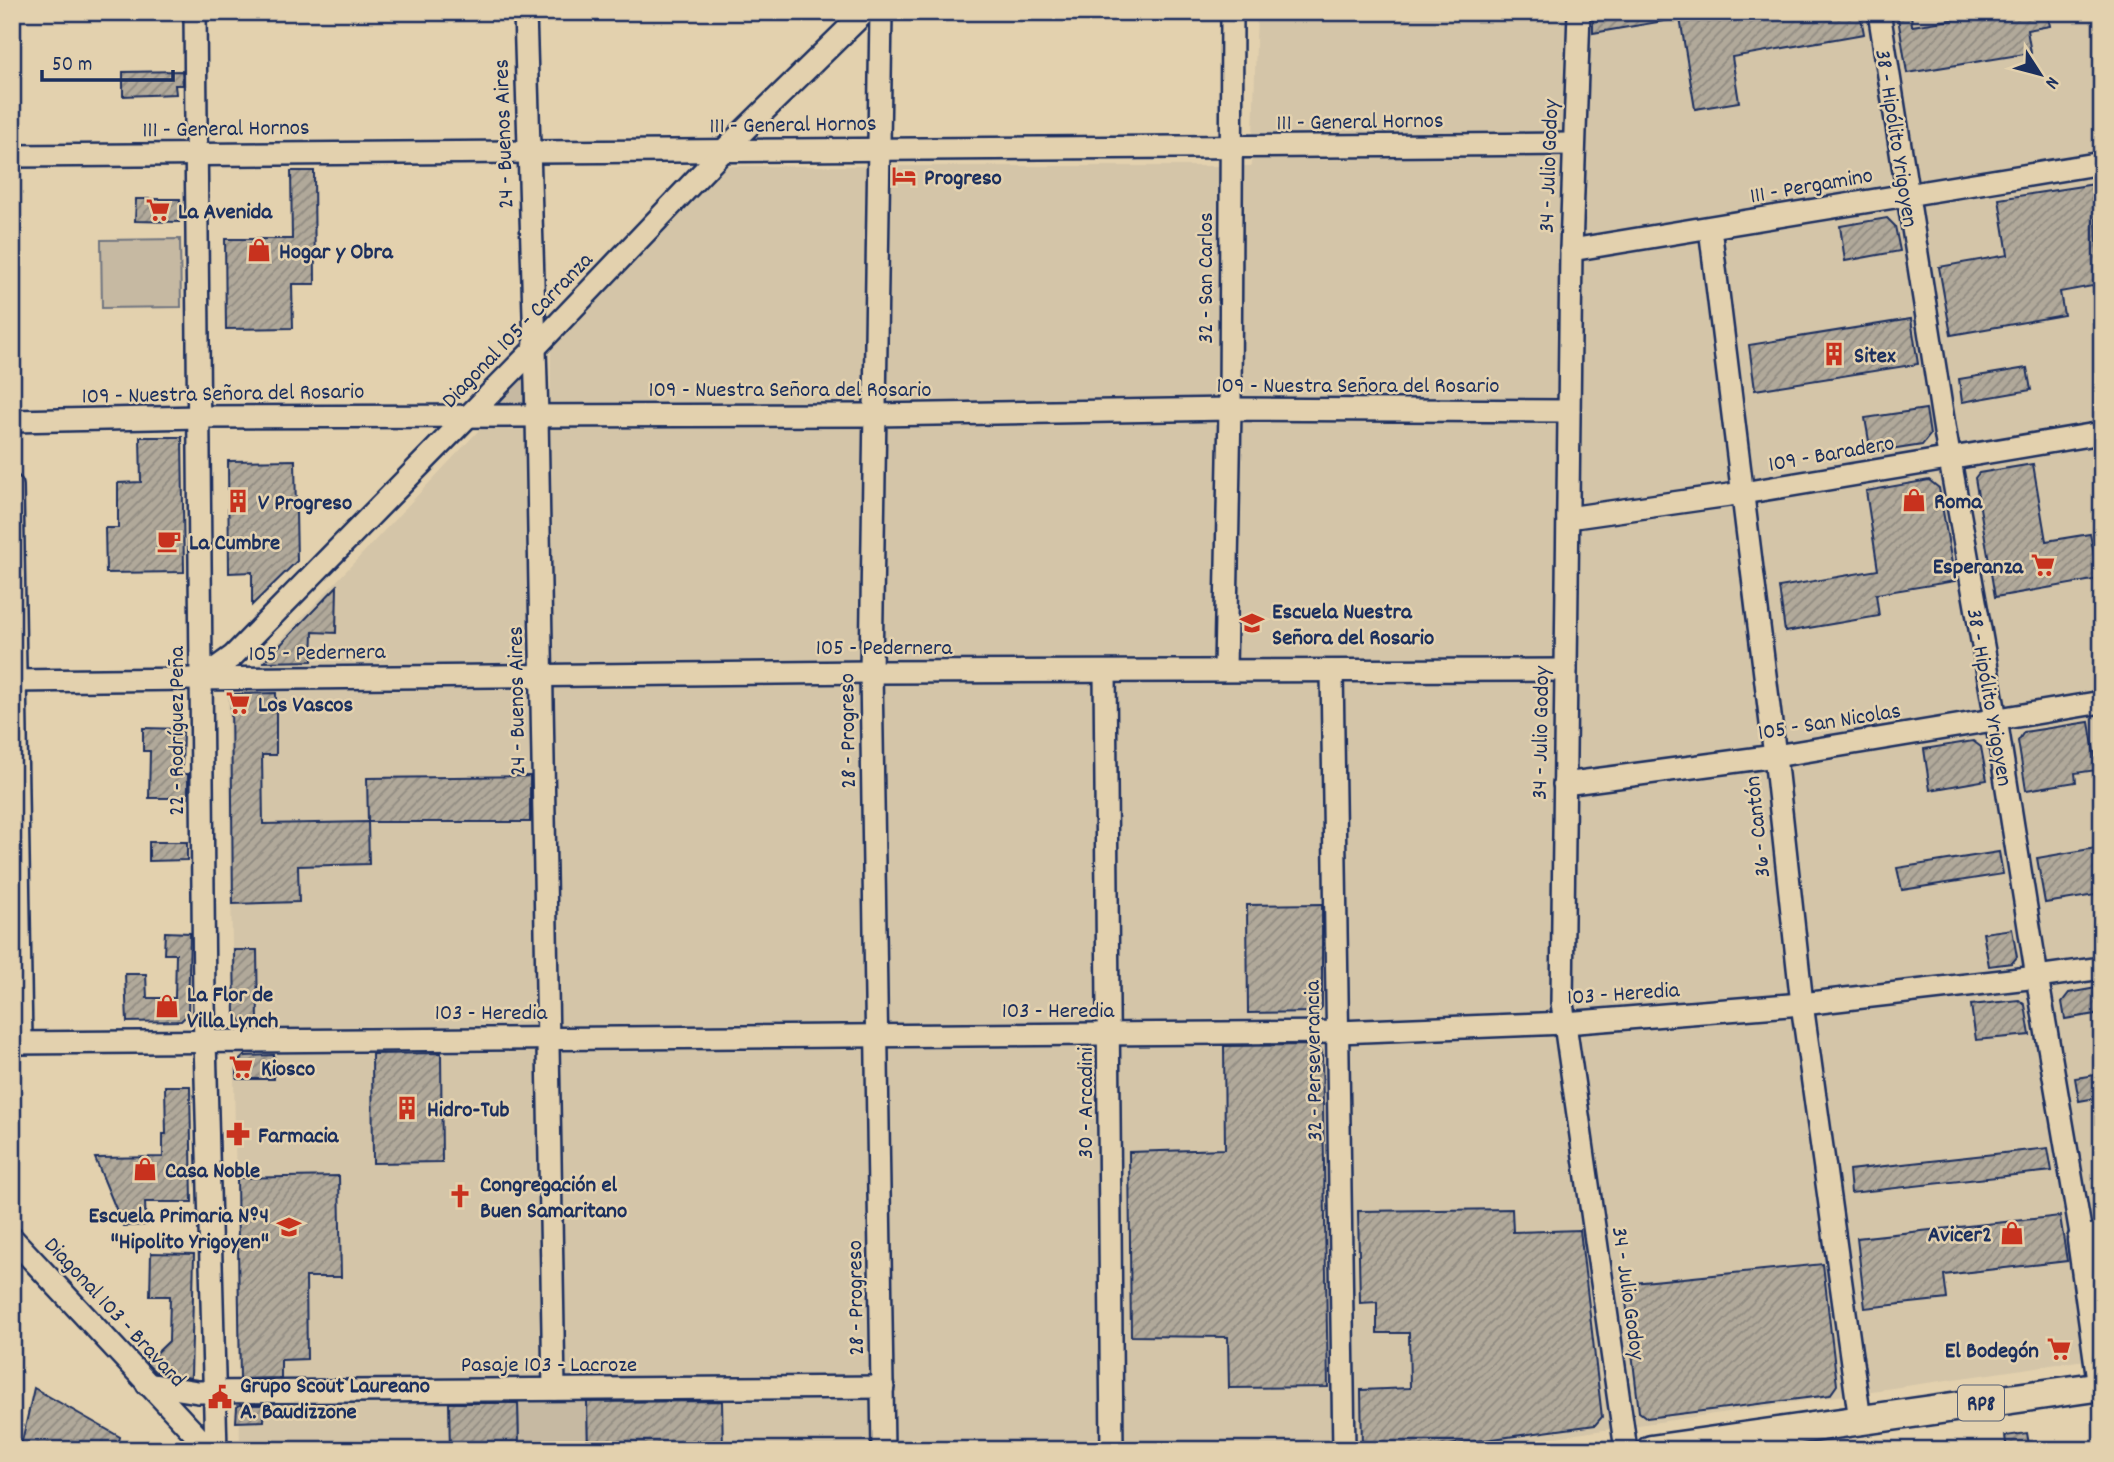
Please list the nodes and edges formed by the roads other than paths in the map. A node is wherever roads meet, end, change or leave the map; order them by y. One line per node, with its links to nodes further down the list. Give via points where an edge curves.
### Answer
1 (195, 12): 13 (street, 22 - Rodríguez Peña)
2 (525, 12): 12 (street, 24 - Buenos Aires)
3 (865, 12): 11 (street, Diagonal 105 - Carranza)
4 (881, 12): 10 (street, 28 - Progreso)
5 (1232, 12): 9 (street, 32 - San Carlos)
6 (1579, 12): 8 (street, 34 - Julio Godoy)
7 (1879, 12): 16 (street, 38 - Hipólito Yrigoyen)
8 (1573, 144): 9 (street, 111 - General Hornos); 18 (street, 34 - Julio Godoy)
9 (1231, 147): 10 (street, 111 - General Hornos); 20 (street, 32 - San Carlos)
10 (879, 149): 11 (street, 111 - General Hornos); 22 (street, 28 - Progreso)
11 (723, 150): 12 (street, 111 - General Hornos); 19 (street, Diagonal 105 - Carranza)
12 (529, 151): 13 (street, 111 - General Hornos); 19 (street, 24 - Buenos Aires)
13 (196, 154): 14 (street, 111 - General Hornos); 25 (street, 22 - Rodríguez Peña)
14 (12, 156)
15 (2102, 163): 16 (street, 111 - Pergamino)
16 (1907, 194): 17 (street, 111 - Pergamino); 28 (street, 38 - Hipólito Yrigoyen)
17 (1710, 228): 18 (street, 111 - Pergamino); 30 (street, 36 - Cantón)
18 (1571, 250): 21 (street, 34 - Julio Godoy)
19 (534, 349): 23 (street, Diagonal 105 - Carranza); 24 (street, 24 - Buenos Aires)
20 (1230, 409): 21 (street, 109 - Nuestra Señora del Rosario); 22 (street, 109 - Nuestra Señora del Rosario); 32 (street, 32 - San Carlos)
21 (1569, 411): 31 (street, 34 - Julio Godoy)
22 (874, 415): 24 (street, 109 - Nuestra Señora del Rosario); 34 (street, 28 - Progreso)
23 (468, 416): 24 (street, 109 - Nuestra Señora del Rosario); 25 (street, 109 - Nuestra Señora del Rosario); 38 (street, Diagonal 105 - Carranza, via 233,656)
24 (537, 416): 37 (street, 24 - Buenos Aires)
25 (200, 417): 26 (street, 109 - Nuestra Señora del Rosario); 38 (street, 22 - Rodríguez Peña)
26 (12, 421)
27 (2102, 433): 28 (street, 109 - Baradero)
28 (1949, 458): 30 (street, 109 - Baradero); 41 (street, 38 - Hipólito Yrigoyen)
29 (12, 486): 39 (street)
30 (1743, 494): 31 (street, 109 - Baradero); 42 (street, 36 - Cantón)
31 (1567, 518): 33 (street, 34 - Julio Godoy)
32 (1225, 669): 35 (street, 105 - Pedernera); 36 (street, 105 - Pedernera)
33 (1566, 670): 35 (street, 105 - Pedernera); 43 (street, 34 - Julio Godoy)
34 (871, 671): 36 (street, 105 - Pedernera); 37 (street, 105 - Pedernera); 50 (street, 28 - Progreso)
35 (1332, 671): 48 (street, 32 - Perseverancia)
36 (1105, 672): 49 (street, 30 - Arcadini)
37 (541, 675): 38 (street, 105 - Pedernera); 51 (street, 24 - Buenos Aires)
38 (201, 679): 39 (street, 105 - Pedernera); 52 (street, 22 - Rodríguez Peña)
39 (13, 681): 53 (street)
40 (2102, 702): 41 (street, 105 - San Nicolas)
41 (1996, 719): 42 (street, 105 - San Nicolas); 45 (street, 38 - Hipólito Yrigoyen)
42 (1775, 756): 43 (street, 105 - San Nicolas); 46 (street, 36 - Cantón)
43 (1564, 784): 47 (street, 34 - Julio Godoy)
44 (2102, 968): 45 (street, 103 - Heredia)
45 (2037, 977): 46 (street, 103 - Heredia); 55 (street, 38 - Hipólito Yrigoyen)
46 (1802, 1004): 47 (street, 103 - Heredia); 61 (street, 36 - Cantón)
47 (1564, 1023): 48 (street, 103 - Heredia); 68 (street, 34 - Julio Godoy)
48 (1338, 1032): 49 (street, 103 - Heredia); 67 (street, 32 - Perseverancia)
49 (1110, 1035): 50 (street, 103 - Heredia); 66 (street, 30 - Arcadini)
50 (875, 1036): 51 (street, 103 - Heredia); 58 (street, 28 - Progreso)
51 (547, 1037): 52 (street, 103 - Heredia); 59 (street, 24 - Buenos Aires)
52 (205, 1040): 53 (street, 103 - Heredia); 60 (street, 22 - Rodríguez Peña)
53 (17, 1042)
54 (12, 1238): 56 (street, Diagonal 103 - Bravard)
55 (2092, 1239): 57 (main road, 38 - Hipólito Yrigoyen / RP8)
56 (147, 1384): 60 (street, Pasaje 103 - Lacroze); 63 (street, Diagonal 103 - Bravard)
57 (2102, 1384): 61 (main road, RP8)
58 (883, 1387): 59 (street, Pasaje 103 - Lacroze); 65 (street, 28 - Progreso)
59 (554, 1389): 60 (street, Pasaje 103 - Lacroze)
60 (215, 1392): 64 (street, 22 - Rodríguez Peña)
61 (1860, 1420): 62 (main road, RP8)
62 (1748, 1443): 69 (main road, RP8)
63 (210, 1450)
64 (216, 1450)
65 (883, 1450)
66 (1112, 1450)
67 (1344, 1450)
68 (1626, 1450)
69 (1651, 1450)

